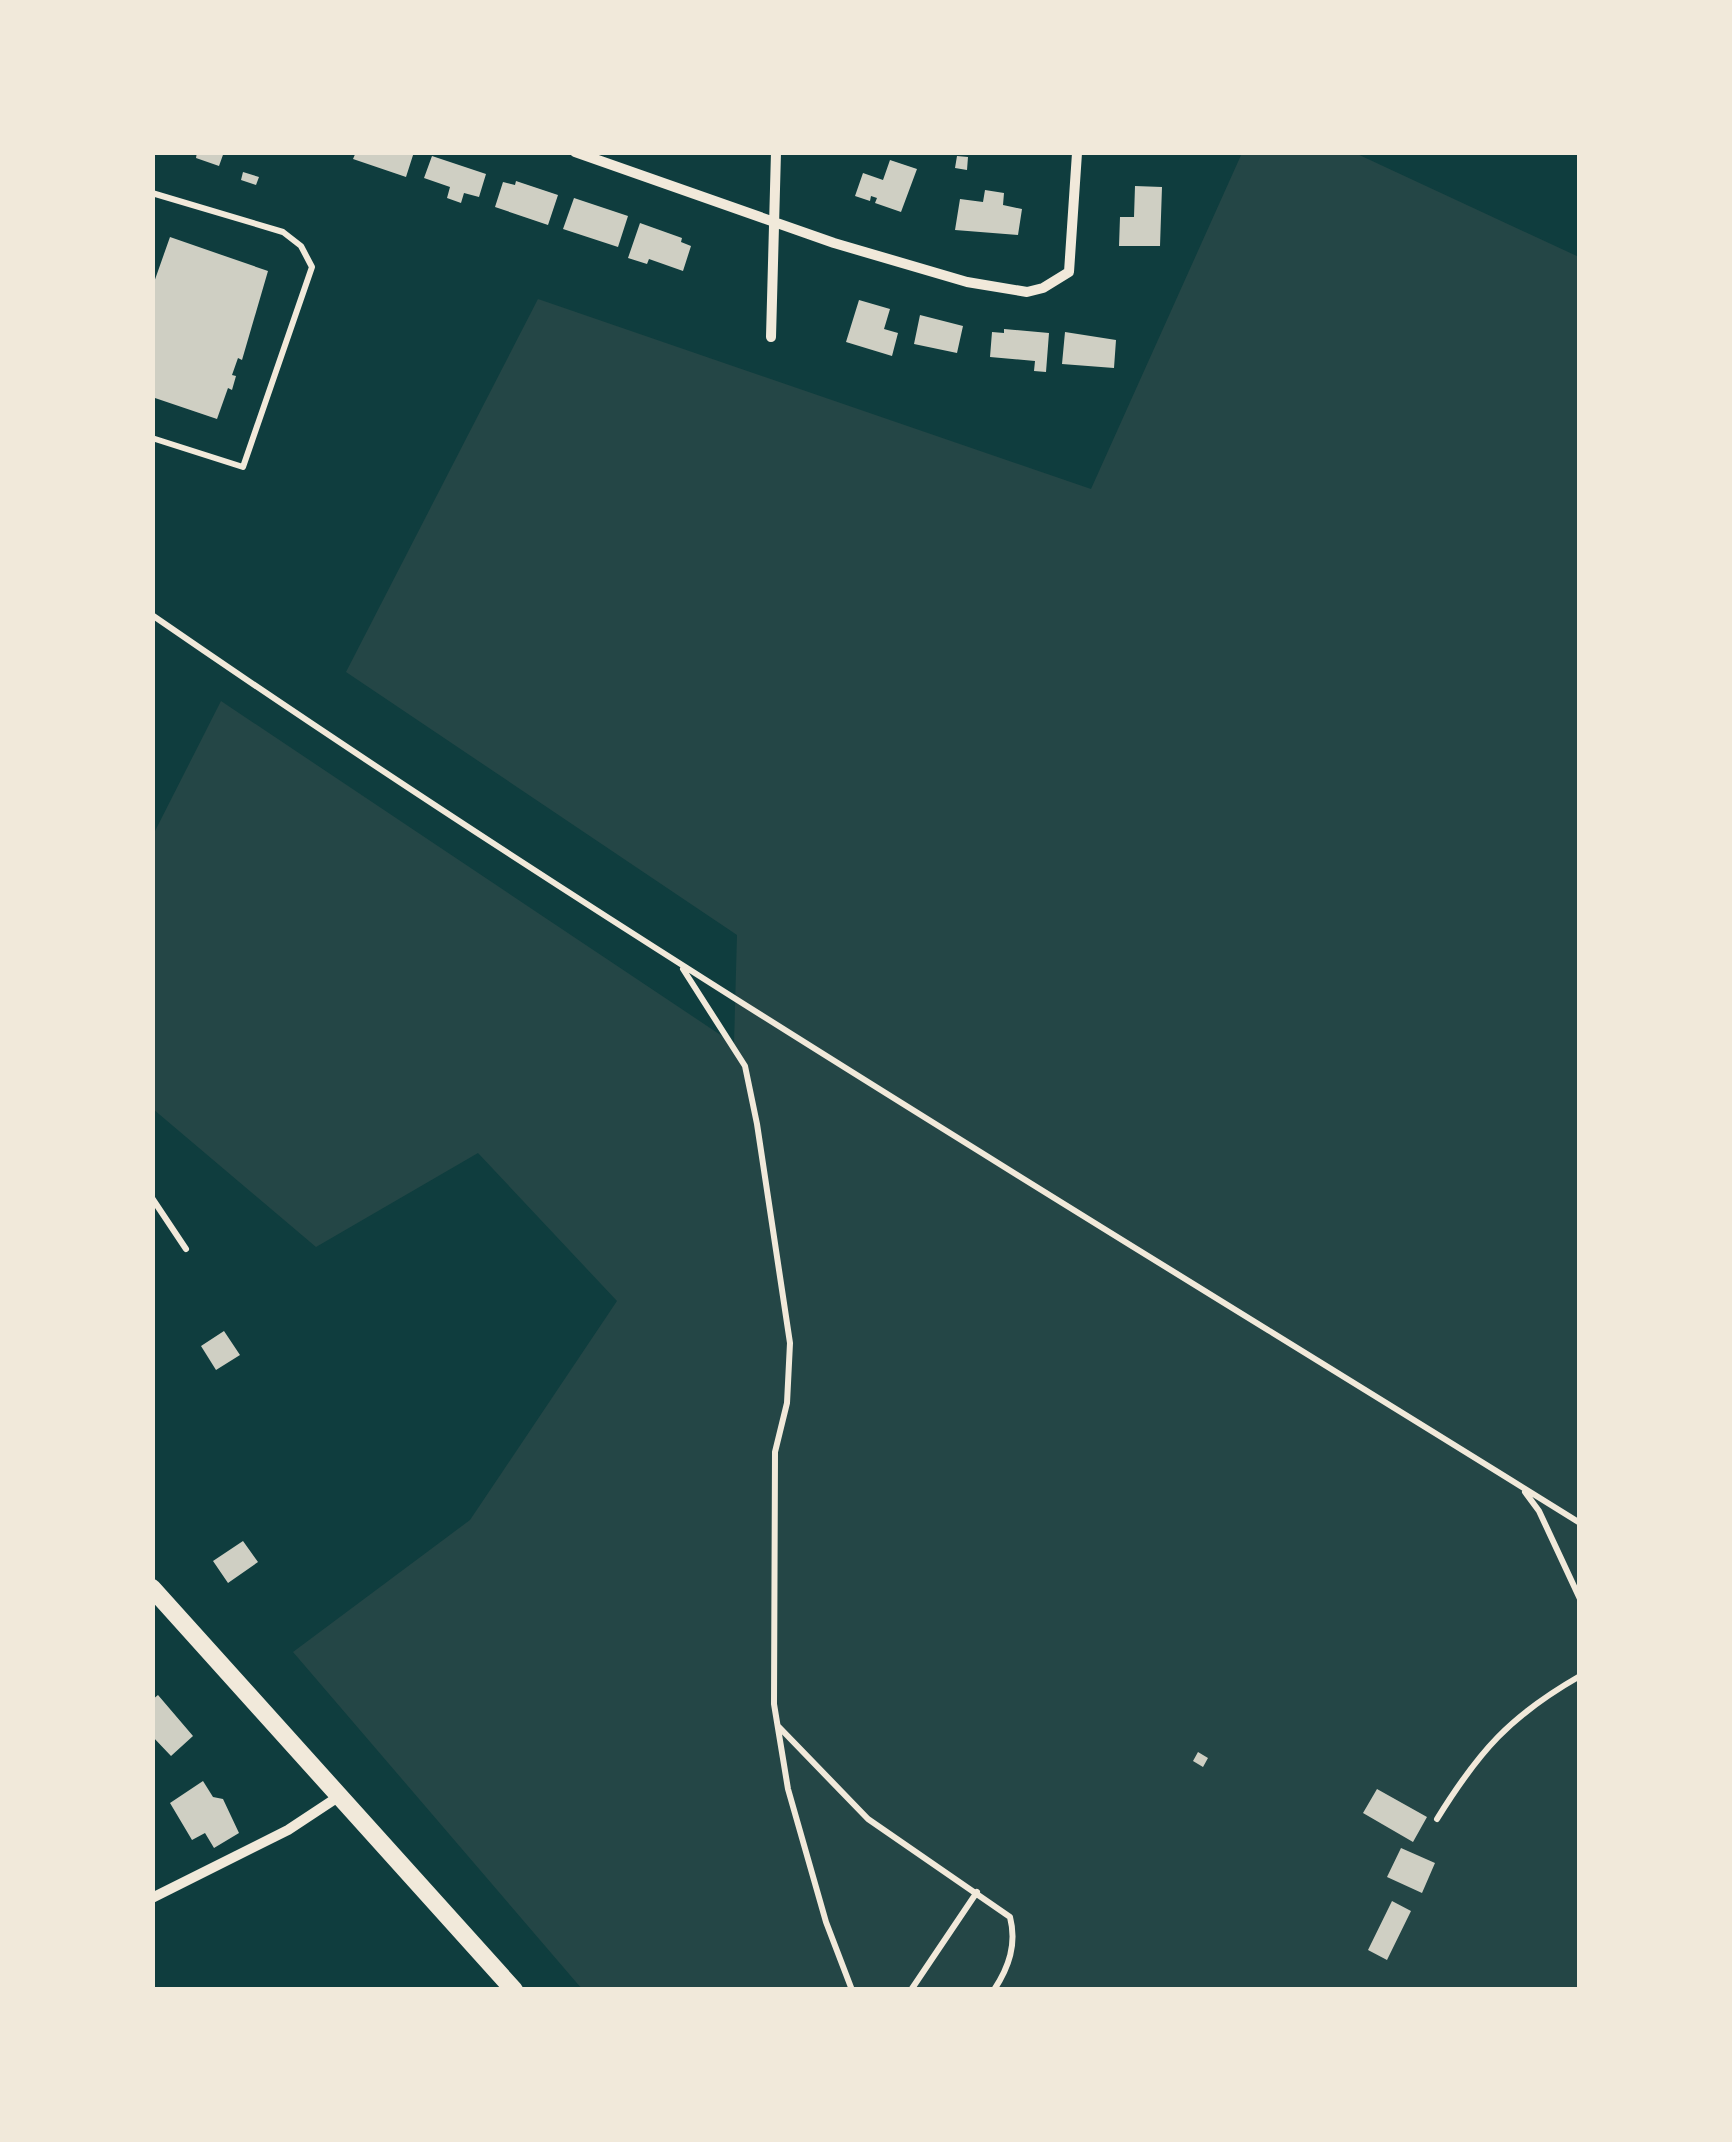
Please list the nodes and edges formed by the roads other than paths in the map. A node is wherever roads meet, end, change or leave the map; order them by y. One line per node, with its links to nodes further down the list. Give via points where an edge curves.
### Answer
1 (575, 152): 5 (street)
2 (776, 152): 5 (street)
3 (1077, 153): 5 (street, via 1068,272 1036,290 1004,290)
4 (152, 193): 7 (lane, via 283,232 312,267 243,467)
5 (774, 222): 6 (street)
6 (771, 338)
7 (152, 438)
8 (152, 615): 9 (lane)
9 (682, 968): 12 (lane); 17 (lane, via 744,1066 790,1343 787,1404 775,1452)
10 (152, 1198): 11 (lane)
11 (186, 1249)
12 (1521, 1487): 13 (lane); 15 (lane)
13 (1580, 1524)
14 (152, 1588): 18 (main road)
15 (1580, 1599)
16 (1580, 1676): 19 (lane, via 1503,1727 1476,1756)
17 (777, 1726): 20 (lane, via 868,1819); 23 (lane, via 788,1789)
18 (341, 1794): 21 (street, via 288,1830); 22 (main road)
19 (1437, 1819)
20 (977, 1892): 24 (lane); 25 (lane, via 1010,1916 1014,1931 1009,1967)
21 (152, 1898)
22 (514, 1990)
23 (852, 1990)
24 (911, 1990)
25 (994, 1990)

